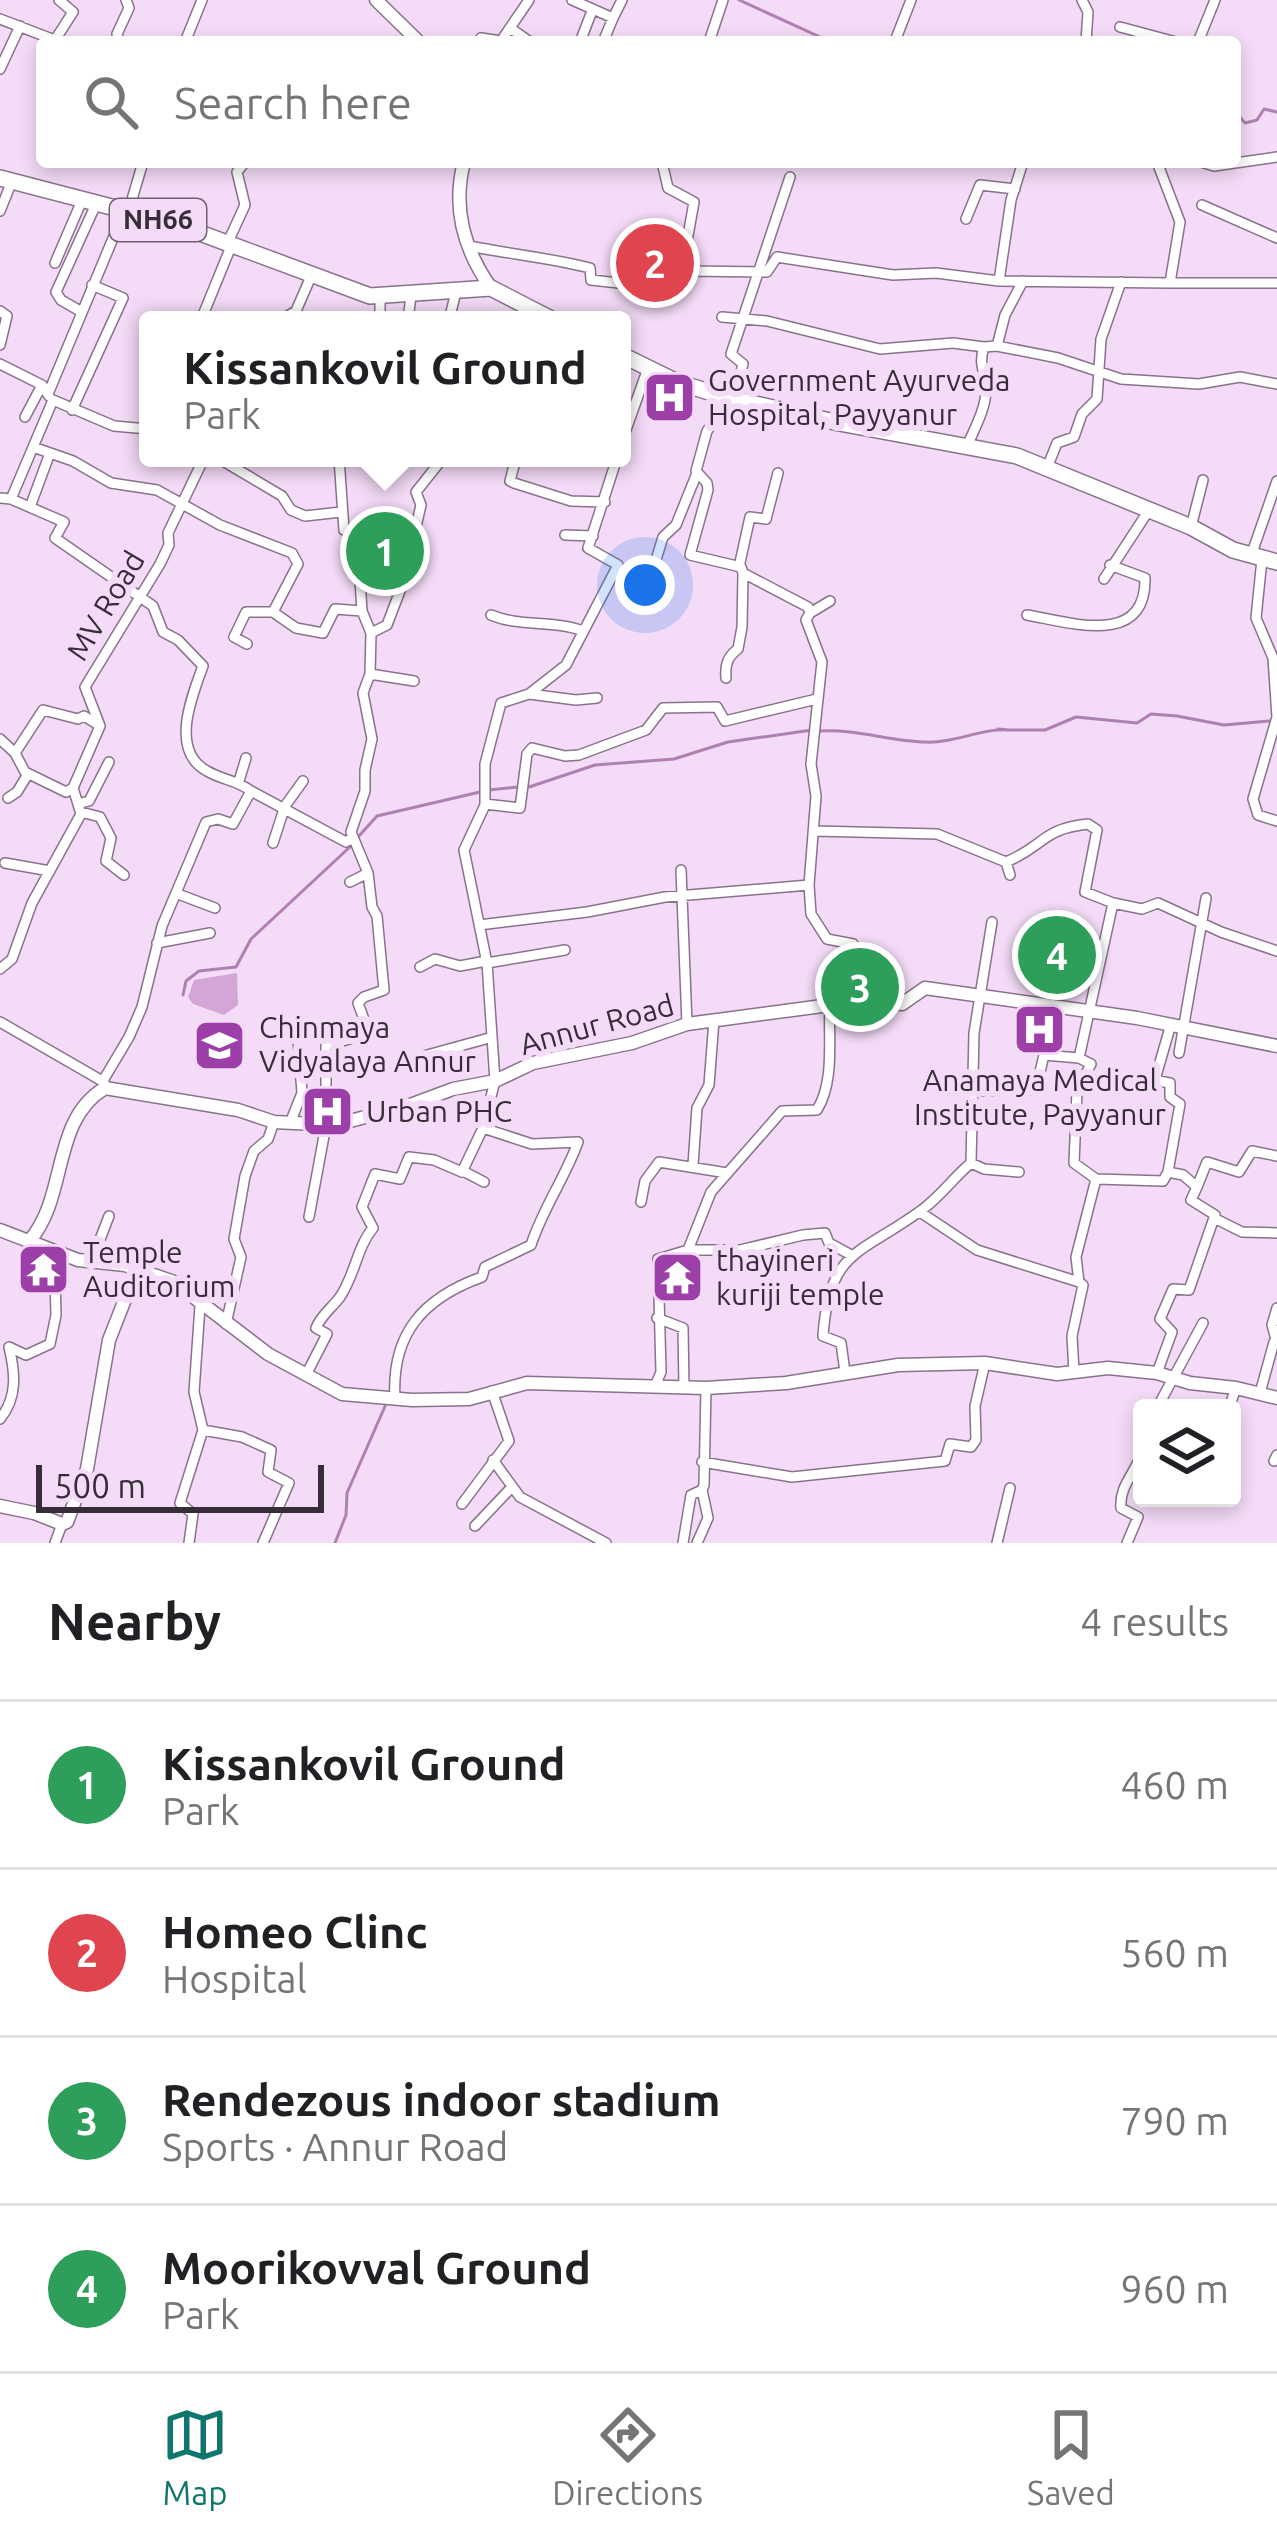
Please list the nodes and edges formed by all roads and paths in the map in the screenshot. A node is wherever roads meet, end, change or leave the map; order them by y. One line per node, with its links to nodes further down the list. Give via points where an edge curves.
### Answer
1 (59, 0): 19 (street, via 74,12)
2 (126, 0): 20 (street)
3 (202, 0): 21 (street)
4 (376, 0): 22 (main road)
5 (529, 0): 17 (street)
6 (572, 0): 12 (street)
7 (622, 0): 14 (street)
8 (724, 0): 27 (street)
9 (911, 0): 28 (street)
10 (1082, 0): 29 (street)
11 (1215, 0): 31 (street)
12 (592, 10): 14 (street); 25 (street)
13 (0, 19): 15 (street)
14 (613, 19): 26 (street)
15 (20, 26): 18 (street); 32 (street)
16 (1120, 27): 30 (street)
17 (510, 28): 23 (street); 24 (street)
18 (45, 36)
19 (60, 36)
20 (118, 36)
21 (187, 36)
22 (413, 36)
23 (504, 36)
24 (521, 36)
25 (582, 36)
26 (606, 36)
27 (711, 36)
28 (897, 36)
29 (1086, 36)
30 (1154, 36)
31 (1200, 36)
32 (4, 52): 33 (street)
33 (0, 69)
34 (1277, 157): 35 (street)
35 (1241, 162)
36 (140, 168): 48 (street)
37 (240, 168): 51 (street, via 245,205)
38 (463, 168): 52 (main road, via 458,194)
39 (663, 168): 56 (street, via 667,187 694,202)
40 (1021, 168): 44 (street)
41 (1159, 168): 60 (street, via 1180,223)
42 (790, 177): 54 (street)
43 (6, 179): 45 (highway, NH66); 47 (street)
44 (1015, 189): 49 (street, via 980,185); 57 (street)
45 (90, 200): 48 (highway, NH66); 53 (street); 68 (street, via 56,292)
46 (1202, 206): 50 (street)
47 (0, 211)
48 (126, 212): 51 (highway, NH66); 62 (street)
49 (966, 219)
50 (1277, 238)
51 (230, 243): 55 (highway, NH66); 69 (street)
52 (469, 246): 56 (street, via 590,268 591,280 604,282); 63 (main road)
53 (55, 263)
54 (756, 273): 56 (street); 57 (street, via 777,257); 76 (street)
55 (312, 274): 66 (highway, NH66); 70 (street)
56 (681, 275)
57 (999, 281): 58 (street)
58 (1022, 281): 59 (street); 78 (street)
59 (1121, 282): 60 (street); 83 (street, via 1101,339)
60 (1170, 283): 61 (street)
61 (1277, 283)
62 (92, 285): 68 (street); 87 (street, via 123,298)
63 (491, 288): 64 (highway, NH66); 74 (highway)
64 (456, 292): 65 (highway, NH66); 73 (street)
65 (411, 296): 66 (highway, NH66); 72 (street)
66 (380, 298): 71 (street)
67 (0, 311): 77 (street, via 7,316)
68 (80, 311): 85 (street)
69 (204, 311)
70 (294, 311)
71 (380, 311)
72 (409, 311)
73 (451, 311)
74 (536, 311)
75 (722, 317): 76 (street)
76 (743, 318): 79 (street, via 880,349); 86 (street, via 731,354 743,364)
77 (0, 345)
78 (997, 346): 79 (street); 83 (street)
79 (984, 347): 92 (street, via 979,364 987,389)
80 (631, 360): 82 (highway)
81 (0, 364): 85 (street)
82 (648, 368): 86 (highway); 88 (street)
83 (1100, 374): 84 (street); 100 (street, via 1097,399 1074,436 1057,443)
84 (1277, 384)
85 (47, 393): 87 (street); 89 (street); 91 (street)
86 (729, 398): 92 (highway); 102 (street, via 707,431)
87 (72, 410): 90 (street)
88 (631, 416)
89 (25, 417)
90 (139, 428)
91 (33, 446): 93 (street); 105 (street)
92 (967, 446): 100 (highway)
93 (50, 453): 106 (street, via 111,483); 108 (street)
94 (200, 467): 106 (street, MV Road)
95 (233, 467): 110 (street, via 305,516)
96 (339, 467): 110 (street)
97 (436, 467): 127 (street, via 416,492 421,505 395,606)
98 (514, 467): 107 (street, via 514,483)
99 (615, 467): 107 (street)
100 (1047, 468): 109 (highway)
101 (778, 472): 117 (street, via 766,519 750,517)
102 (697, 473): 115 (street); 117 (street, via 708,490 690,555)
103 (1204, 480): 111 (street)
104 (1277, 481): 114 (street, via 1253,550)
105 (5, 498): 108 (street)
106 (184, 502): 119 (street, MV Road); 122 (street, via 297,557)
107 (605, 502): 113 (street)
108 (29, 507): 119 (street, via 64,522 55,538)
109 (1149, 510): 111 (highway); 116 (street)
110 (341, 512): 121 (street, via 344,530 357,533)
111 (1191, 527): 114 (highway)
112 (565, 535): 113 (street)
113 (593, 536): 126 (street, via 591,552 619,565)
114 (1269, 561): 151 (street, via 1256,618 1273,658 1277,717 1253,799 1258,815)
115 (655, 563)
116 (1110, 565): 118 (street); 125 (street, via 1145,578 1139,611 1118,624)
117 (741, 570): 123 (street); 130 (street, via 742,627)
118 (1105, 579)
119 (140, 598): 135 (street, MV Road, via 85,687); 144 (street, via 153,605 163,632 203,666 184,746 194,763)
120 (830, 601): 123 (street)
121 (362, 611): 122 (street, via 335,609 323,633); 127 (street)
122 (273, 612): 128 (street, via 246,612 234,637)
123 (810, 613): 134 (street, via 822,662)
124 (491, 615): 126 (street)
125 (1027, 615)
126 (583, 632): 132 (street, via 566,665)
127 (371, 633): 129 (street)
128 (247, 644)
129 (370, 674): 131 (street); 153 (street, via 363,692 372,739)
130 (726, 679)
131 (414, 681)
132 (529, 694): 133 (street); 148 (street, via 499,708)
133 (597, 698)
134 (817, 699): 148 (street, via 725,721 717,707 668,707 646,730 579,755 532,748 520,808); 152 (street)
135 (88, 701): 136 (street); 137 (street, MV Road)
136 (81, 716): 137 (street); 139 (street, via 44,710)
137 (100, 726): 145 (street)
138 (0, 739): 139 (street)
139 (15, 752): 142 (street)
140 (246, 758): 144 (street)
141 (109, 762): 150 (street)
142 (28, 773): 145 (street, via 66,792); 147 (street)
143 (303, 781): 149 (street)
144 (239, 782): 146 (street)
145 (73, 788): 150 (street)
146 (251, 791): 149 (street); 164 (street, via 233,824 206,822)
147 (8, 798)
148 (485, 804): 171 (street, via 464,850)
149 (285, 806): 153 (street); 154 (street)
150 (81, 807): 158 (street); 160 (street, via 100,817 111,838 106,861)
151 (1277, 821)
152 (815, 831): 155 (street, via 937,834); 163 (street)
153 (353, 841): 159 (street)
154 (273, 843)
155 (1006, 862): 161 (street); 167 (street, via 1052,830 1088,824 1097,830 1084,892)
156 (5, 863): 158 (street)
157 (681, 870): 165 (street)
158 (50, 871): 178 (street)
159 (368, 873): 162 (street); 198 (street, via 384,990 358,1003 369,1033 326,1046)
160 (124, 875)
161 (1010, 875)
162 (350, 882)
163 (809, 885): 165 (street); 180 (street, via 823,935 853,944)
164 (178, 894): 168 (street); 173 (street)
165 (681, 896): 171 (street); 185 (street)
166 (1206, 898): 170 (street)
167 (1113, 903): 170 (street, via 1158,903); 182 (street)
168 (215, 908)
169 (992, 922): 179 (street)
170 (1202, 923): 175 (street); 186 (street)
171 (479, 925): 176 (street)
172 (210, 933): 173 (street)
173 (157, 943): 194 (street, via 142,1006)
174 (565, 950): 176 (street)
175 (1277, 951)
176 (486, 962): 177 (street, via 434,959); 187 (street)
177 (420, 967)
178 (0, 969)
179 (980, 995): 180 (main road, Annur Road, via 926,988 902,1004); 182 (main road, Annur Road); 195 (street)
180 (848, 1002): 181 (main road, Annur Road)
181 (830, 1006): 183 (main road, Annur Road); 205 (street, via 823,1102 818,1110 782,1111)
182 (1089, 1013): 186 (main road, Annur Road); 192 (street)
183 (714, 1020): 185 (main road, Annur Road); 202 (street)
184 (0, 1022): 194 (street)
185 (687, 1024): 193 (main road, Annur Road, via 525,1065)
186 (1178, 1025): 189 (main road, Annur Road); 190 (street); 206 (street, via 1156,1076 1170,1083 1180,1104)
187 (489, 1038): 191 (street); 193 (street)
188 (298, 1040): 197 (street, via 302,1094)
189 (1277, 1046)
190 (1179, 1053)
191 (420, 1057)
192 (1079, 1058): 195 (street, via 1045,1054 1036,1089); 207 (street, via 1090,1064 1078,1091 1074,1163)
193 (495, 1082): 198 (main road, Annur Road); 199 (street)
194 (104, 1083): 196 (main road, Annur Road); 218 (main road, via 83,1105)
195 (973, 1091): 201 (street)
196 (274, 1122): 197 (main road, Annur Road); 230 (street, via 245,1176 234,1238 241,1257)
197 (290, 1123): 198 (main road, Annur Road)
198 (331, 1125): 214 (street)
199 (483, 1128): 203 (street); 244 (street, via 532,1144 578,1142 531,1244 439,1294 409,1328 393,1372)
200 (1277, 1156): 210 (street, via 1252,1151 1239,1172 1208,1162)
201 (971, 1162): 204 (street); 212 (street)
202 (693, 1165): 205 (street); 211 (street, via 659,1162)
203 (463, 1171): 208 (street); 236 (street, via 409,1156 400,1180 375,1174 362,1207 373,1228 342,1295 318,1321 328,1334)
204 (1019, 1172)
205 (727, 1173): 220 (street)
206 (1167, 1176): 207 (street); 209 (street); 210 (street, via 1184,1175)
207 (1096, 1180): 225 (street, via 1076,1257)
208 (484, 1181)
209 (1183, 1186)
210 (1196, 1186): 215 (street, via 1191,1200)
211 (641, 1202)
212 (920, 1212): 222 (street); 225 (street, via 977,1250)
213 (109, 1216): 223 (street)
214 (308, 1217)
215 (1214, 1218): 217 (street, via 1242,1232); 235 (street, via 1189,1290 1173,1289 1160,1319 1172,1332)
216 (2, 1231): 218 (main road); 219 (street)
217 (1277, 1233)
218 (30, 1240): 221 (main road)
219 (0, 1247)
220 (688, 1250): 222 (street, via 740,1250 825,1233); 228 (street, via 658,1259)
221 (62, 1253): 223 (main road); 247 (street, via 50,1344 26,1355 9,1347 15,1385)
222 (853, 1256): 233 (street, via 841,1263 825,1300 823,1336 841,1343)
223 (92, 1260): 224 (main road)
224 (137, 1268): 226 (main road, via 174,1282); 257 (main road, via 109,1340 87,1469)
225 (1079, 1282): 234 (street)
226 (200, 1306): 230 (main road); 248 (street, via 194,1391)
227 (1277, 1308): 231 (street)
228 (657, 1318): 238 (street); 239 (street, via 683,1328)
229 (1203, 1323): 237 (street)
230 (226, 1324): 236 (main road)
231 (1275, 1343): 243 (street)
232 (985, 1363): 233 (main road); 234 (main road); 250 (street, via 976,1440 971,1447 950,1444 945,1461 792,1478)
233 (845, 1372): 240 (main road)
234 (1074, 1372): 235 (main road)
235 (1157, 1372): 237 (main road)
236 (306, 1375): 244 (main road, via 334,1393)
237 (1174, 1379): 241 (main road); 245 (street)
238 (655, 1386): 239 (main road); 242 (main road, via 527,1383)
239 (684, 1388): 240 (main road)
240 (706, 1388): 250 (street)
241 (1236, 1388): 243 (main road); 246 (street)
242 (492, 1391): 244 (main road, via 469,1399); 249 (street, via 508,1441)
243 (1271, 1395)
244 (394, 1399)
245 (1162, 1399)
246 (1232, 1399)
247 (0, 1419)
248 (203, 1430): 260 (street, via 180,1503 193,1514); 261 (street, via 271,1450 268,1472 289,1483)
249 (493, 1460): 252 (street); 255 (street)
250 (702, 1462): 254 (street)
251 (1133, 1475): 266 (street, via 1120,1499 1138,1517)
252 (511, 1488): 258 (street); 262 (street)
253 (1010, 1488): 265 (street)
254 (703, 1490): 263 (street, via 691,1495); 264 (street, via 708,1518)
255 (462, 1504)
256 (0, 1506): 257 (main road)
257 (62, 1524): 259 (street)
258 (475, 1526)
259 (55, 1543)
260 (189, 1543)
261 (263, 1543)
262 (606, 1543)
263 (683, 1543)
264 (697, 1543)
265 (997, 1543)
266 (1126, 1543)

